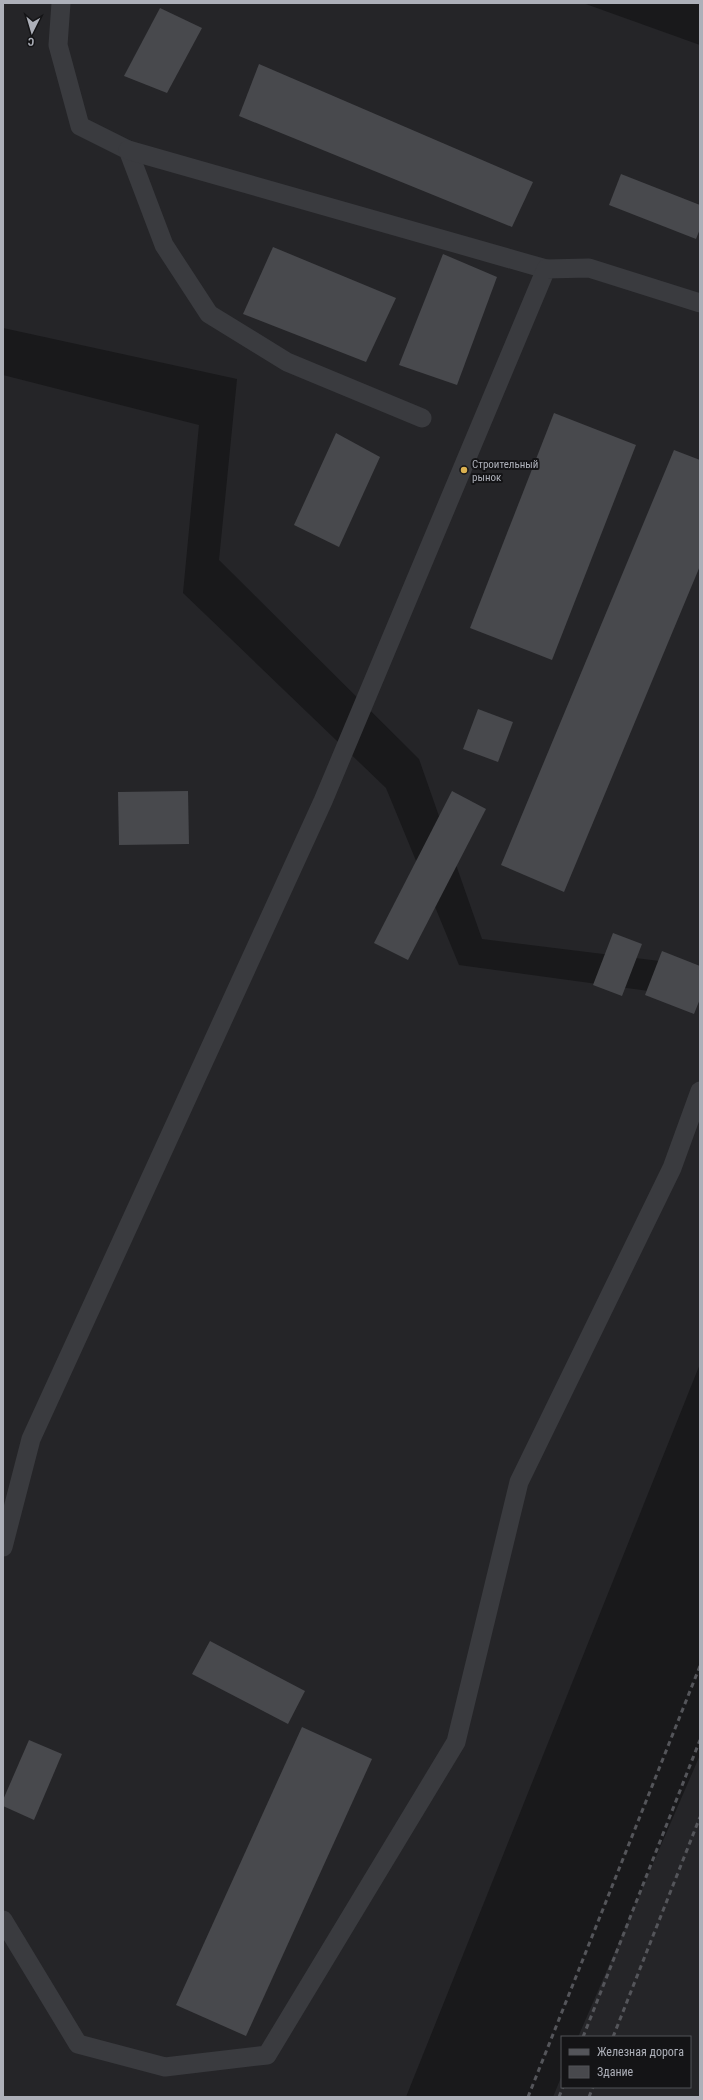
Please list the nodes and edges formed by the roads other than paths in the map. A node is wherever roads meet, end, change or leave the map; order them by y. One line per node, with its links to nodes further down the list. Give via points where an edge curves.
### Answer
1 (61, 3): 2 (lane, via 58,45 80,126)
2 (128, 150): 3 (lane); 5 (lane, via 164,245 209,314 287,362)
3 (546, 269): 4 (lane, via 589,268); 7 (lane, via 322,800 31,1439)
4 (700, 303)
5 (422, 418)
6 (700, 1091): 8 (lane, via 672,1168 519,1482 456,1742 267,2055 165,2067 78,2044)
7 (3, 1547)
8 (3, 1920)

